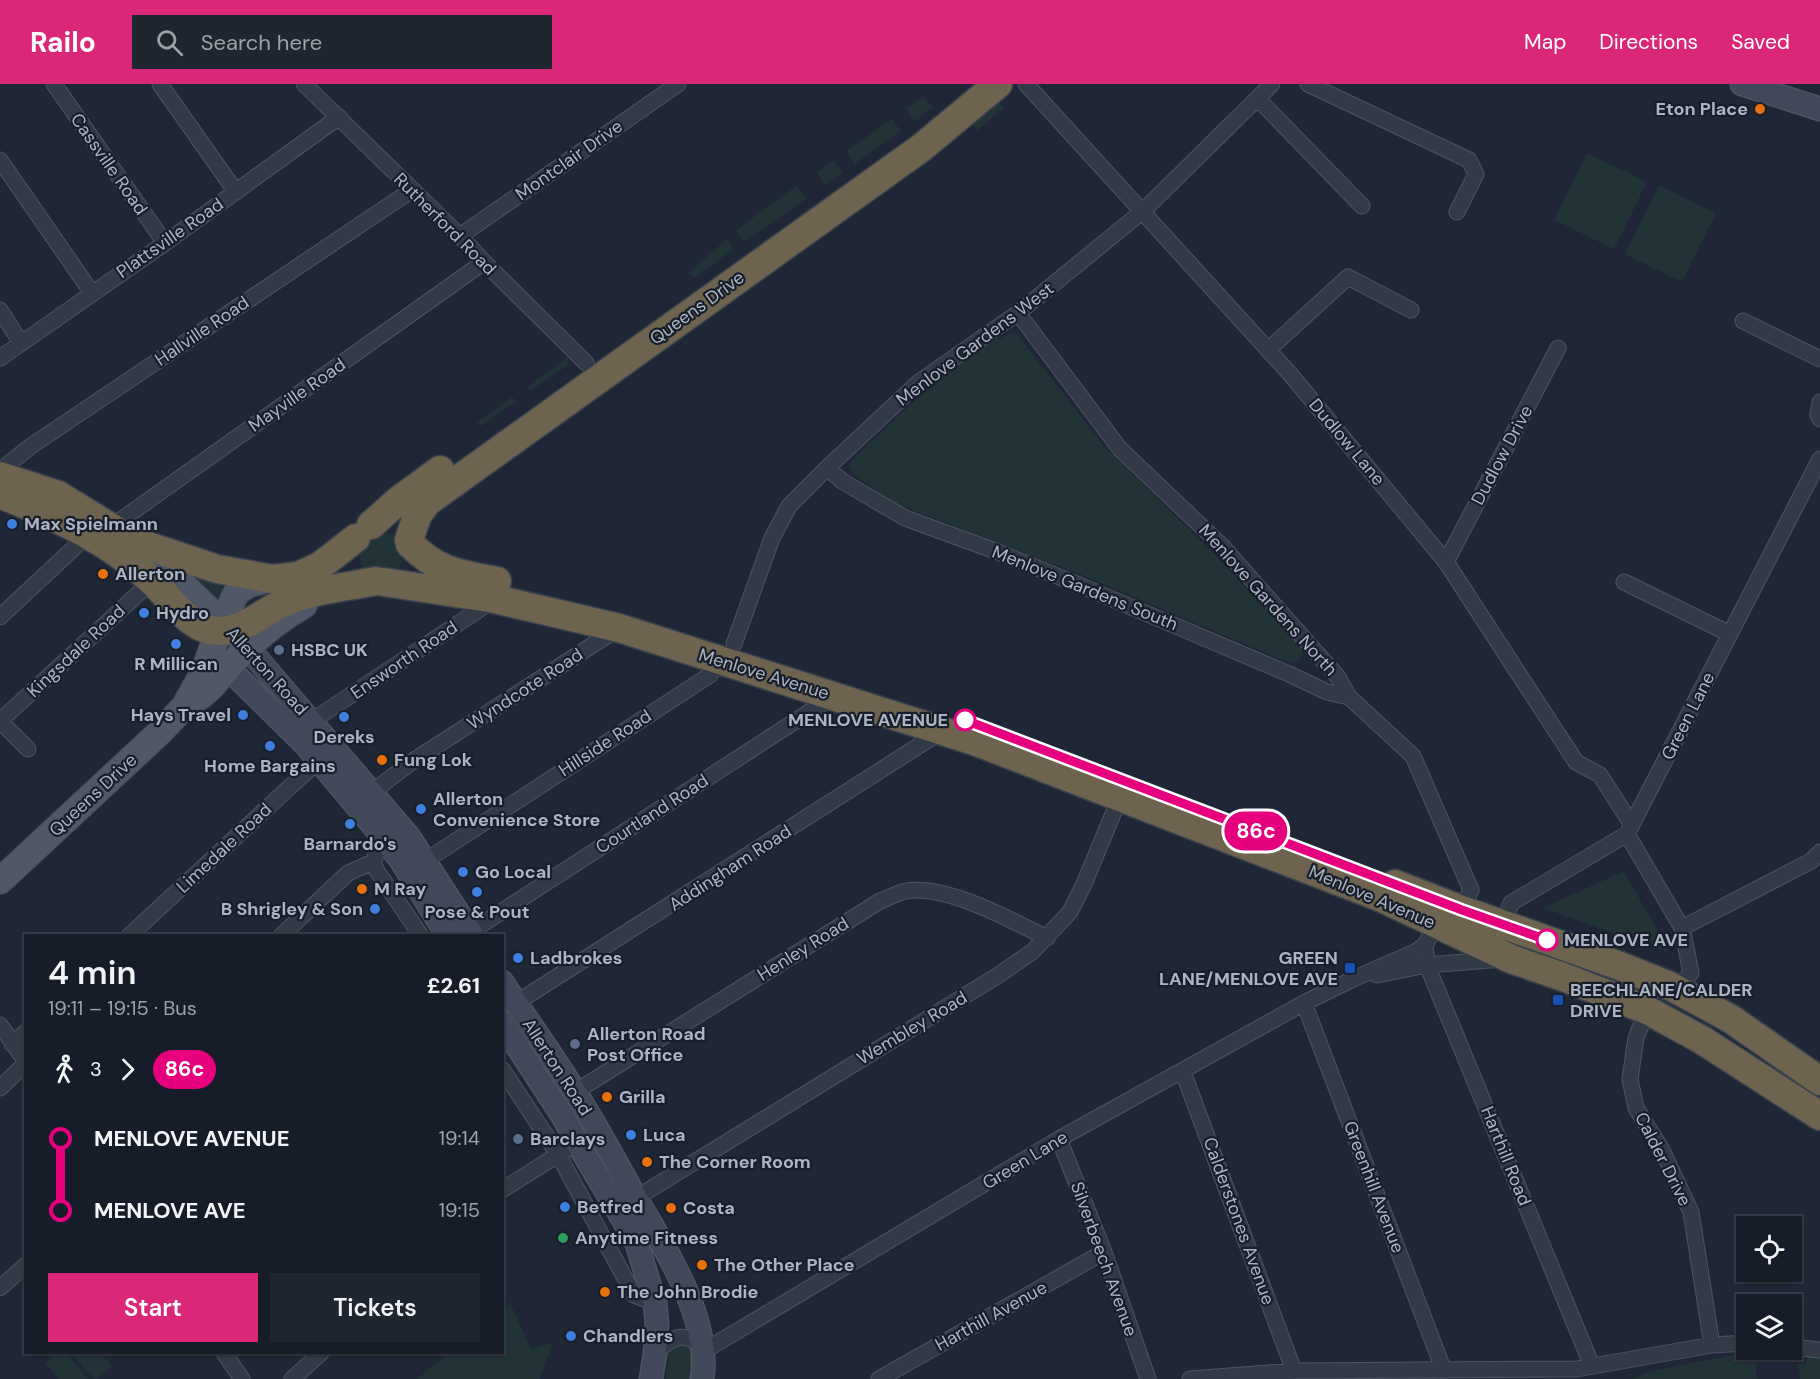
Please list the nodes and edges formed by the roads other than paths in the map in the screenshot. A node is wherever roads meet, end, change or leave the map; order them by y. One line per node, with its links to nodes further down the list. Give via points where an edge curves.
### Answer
1 (54, 84): 21 (street, Cassville Road)
2 (160, 84): 16 (street)
3 (304, 84): 13 (street, Rutherford Road)
4 (678, 84): 20 (street, Montclair Drive)
5 (978, 84): 33 (highway, Queens Drive, via 921,130)
6 (998, 84): 42 (highway, Queens Drive, via 921,148 427,502 417,516)
7 (1026, 84): 18 (street, Dudlow Lane)
8 (1272, 84): 11 (street, Menlove Gardens West)
9 (1308, 84): 19 (street, via 1469,160 1476,174)
10 (1742, 84): 12 (main road)
11 (1258, 99): 17 (street); 18 (street, Menlove Gardens West)
12 (1820, 109)
13 (339, 117): 15 (street, Rutherford Road); 16 (street, Plattsville Road)
14 (0, 160): 23 (street)
15 (412, 190): 20 (street, Rutherford Road); 39 (street, Hallville Road, via 14,458 7,465)
16 (236, 192): 21 (street, Plattsville Road)
17 (1362, 206)
18 (1143, 211): 26 (street, Menlove Gardens West); 30 (street, Dudlow Lane)
19 (1457, 212)
20 (460, 236): 22 (street, Rutherford Road)
21 (165, 243): 23 (street, Plattsville Road)
22 (484, 262): 33 (street, Rutherford Road); 41 (street, Mayville Road)
23 (92, 293): 28 (street, Plattsville Road)
24 (0, 310): 28 (street)
25 (1411, 310): 30 (street, via 1348,278)
26 (1018, 313): 37 (street, Menlove Gardens West, via 919,382); 56 (street, Menlove Gardens North, via 1120,449 1222,546 1338,677)
27 (1743, 321): 32 (street)
28 (21, 343): 31 (street, Plattsville Road)
29 (1558, 348): 43 (street, Dudlow Drive)
30 (1268, 350): 43 (street, Dudlow Lane)
31 (0, 358)
32 (1820, 359)
33 (586, 363): 40 (highway, Queens Drive, via 399,500)
34 (1820, 402): 35 (street)
35 (1820, 419)
36 (1820, 459): 38 (street, Green Lane)
37 (827, 468): 53 (street, Menlove Gardens West, via 789,506 772,538); 56 (street, Menlove Gardens South, via 905,518 1084,587 1327,692)
38 (1814, 482): 51 (street, Green Lane)
39 (2, 489): 41 (highway, Allerton Road, via 58,495)
40 (363, 531): 42 (highway, via 380,523 397,527); 44 (highway, via 320,566 298,576); 46 (highway, via 352,547 355,565 367,578)
41 (110, 533): 44 (highway, via 217,569); 45 (highway, Allerton Road, via 118,553); 49 (street, Mayville Road, via 75,547); 52 (main road, Allerton Road, via 171,573)
42 (409, 542): 46 (highway, via 411,552 406,568 400,575); 53 (highway, Menlove Avenue, via 423,558 441,568 657,620)
43 (1446, 562): 65 (street, Dudlow Lane, via 1576,762 1600,775)
44 (272, 579): 52 (main road, Queens Drive, via 241,588 230,605)
45 (152, 581): 52 (highway, Allerton Road); 58 (street, Kingsdale Road)
46 (380, 582): 48 (highway, Menlove Avenue); 52 (highway, via 283,603)
47 (1624, 582): 51 (street)
48 (495, 599): 50 (highway, Menlove Avenue); 59 (street, Ensworth Road)
49 (0, 617)
50 (619, 628): 53 (highway, Menlove Avenue); 63 (street, Wyndcote Road, via 413,760)
51 (1730, 634): 65 (street, Green Lane)
52 (224, 640): 54 (main road, Allerton Road); 57 (main road, Queens Drive, via 203,673); 59 (main road, Allerton Road); 62 (main road)
53 (727, 652): 55 (highway, Menlove Avenue); 68 (street, Hillside Road, via 710,675); 71 (highway, Menlove Avenue, via 941,711)
54 (250, 690): 57 (main road, via 218,688); 62 (main road, Allerton Road)
55 (834, 696): 60 (highway, Menlove Avenue); 78 (street, Courtland Road)
56 (1349, 697): 71 (street, Menlove Gardens North, via 1413,756 1471,890)
57 (194, 701): 70 (main road, Queens Drive)
58 (0, 721): 61 (street)
59 (312, 722): 63 (main road, Allerton Road)
60 (942, 731): 64 (highway, Menlove Avenue); 88 (street, Addingham Road)
61 (28, 749)
62 (312, 752): 66 (main road, Allerton Road); 74 (street, Limedale Road)
63 (372, 792): 68 (main road, Allerton Road)
64 (1120, 797): 80 (highway, Menlove Avenue, via 1382,898); 81 (street, Wembley Road, via 1070,912)
65 (1629, 830): 72 (street, via 1511,903); 73 (street, Dudlow Lane)
66 (383, 837): 69 (street); 77 (main road, Allerton Road)
67 (1817, 859): 73 (street)
68 (424, 861): 78 (main road, Allerton Road)
69 (373, 862): 75 (street, via 348,873); 76 (street)
70 (0, 881)
71 (1462, 910): 72 (highway, Menlove Avenue); 80 (highway)
72 (1503, 924): 79 (highway, Menlove Avenue)
73 (1682, 928): 86 (street, Dudlow Lane, via 1691,973)
74 (131, 934)
75 (283, 934)
76 (420, 934)
77 (447, 934)
78 (472, 934)
79 (1533, 934): 82 (highway); 86 (highway, Menlove Avenue)
80 (1431, 935): 82 (highway, Menlove Avenue); 83 (street, Harthill Road); 84 (street, Green Lane, via 1415,952)
81 (1047, 938): 100 (street, Henley Road, via 975,904 936,891 907,891 880,901); 105 (street, Wembley Road, via 997,976)
82 (1515, 961): 83 (street, Green Lane); 89 (highway, Menlove Avenue)
83 (1427, 965): 84 (street, Green Lane); 117 (street, Harthill Road)
84 (1353, 979): 87 (street, Green Lane)
85 (504, 985): 88 (main road, Allerton Road)
86 (1670, 986): 98 (highway, Menlove Avenue, via 1731,1019)
87 (1304, 1003): 97 (street, Green Lane); 119 (street, Greenhill Avenue)
88 (516, 1004): 100 (main road, Allerton Road)
89 (1647, 1010): 101 (highway, Menlove Avenue, via 1702,1040); 110 (street, Calder Drive, via 1636,1038 1630,1078 1636,1108 1662,1150 1691,1212)
90 (0, 1025): 93 (street)
91 (504, 1026): 103 (main road, Allerton Road, via 564,1118)
92 (24, 1034): 93 (street)
93 (12, 1044): 94 (street)
94 (24, 1059)
95 (24, 1064): 99 (street)
96 (504, 1071): 103 (street, Allerton Road)
97 (1183, 1072): 102 (street, Green Lane); 118 (street, Calderstones Avenue)
98 (1820, 1081)
99 (0, 1088)
100 (576, 1092): 105 (main road, Allerton Road)
101 (1820, 1116)
102 (1059, 1139): 106 (street, Silverbeech Avenue); 111 (street, Green Lane, via 752,1324)
103 (568, 1149): 104 (street); 116 (main road, Allerton Road, via 636,1241 655,1303)
104 (504, 1189)
105 (636, 1198): 111 (main road, Allerton Road, via 668,1252 694,1312)
106 (1104, 1252): 125 (street, Harthill Avenue); 126 (street, Silverbeech Avenue)
107 (24, 1266): 108 (street)
108 (0, 1288)
109 (1736, 1344): 110 (street)
110 (1712, 1345): 117 (street)
111 (703, 1347): 116 (street, via 693,1339 679,1337 666,1342); 124 (main road, Allerton Road)
112 (1802, 1348): 113 (street)
113 (1820, 1350)
114 (225, 1354): 121 (street)
115 (320, 1354): 122 (street)
116 (655, 1354): 123 (main road, Allerton Road)
117 (1592, 1366): 120 (street)
118 (1294, 1371): 119 (street); 127 (street)
119 (1444, 1371): 120 (street)
120 (1576, 1374)
121 (242, 1379)
122 (292, 1379)
123 (651, 1379)
124 (702, 1379)
125 (879, 1379)
126 (1148, 1379)
127 (1190, 1379)

